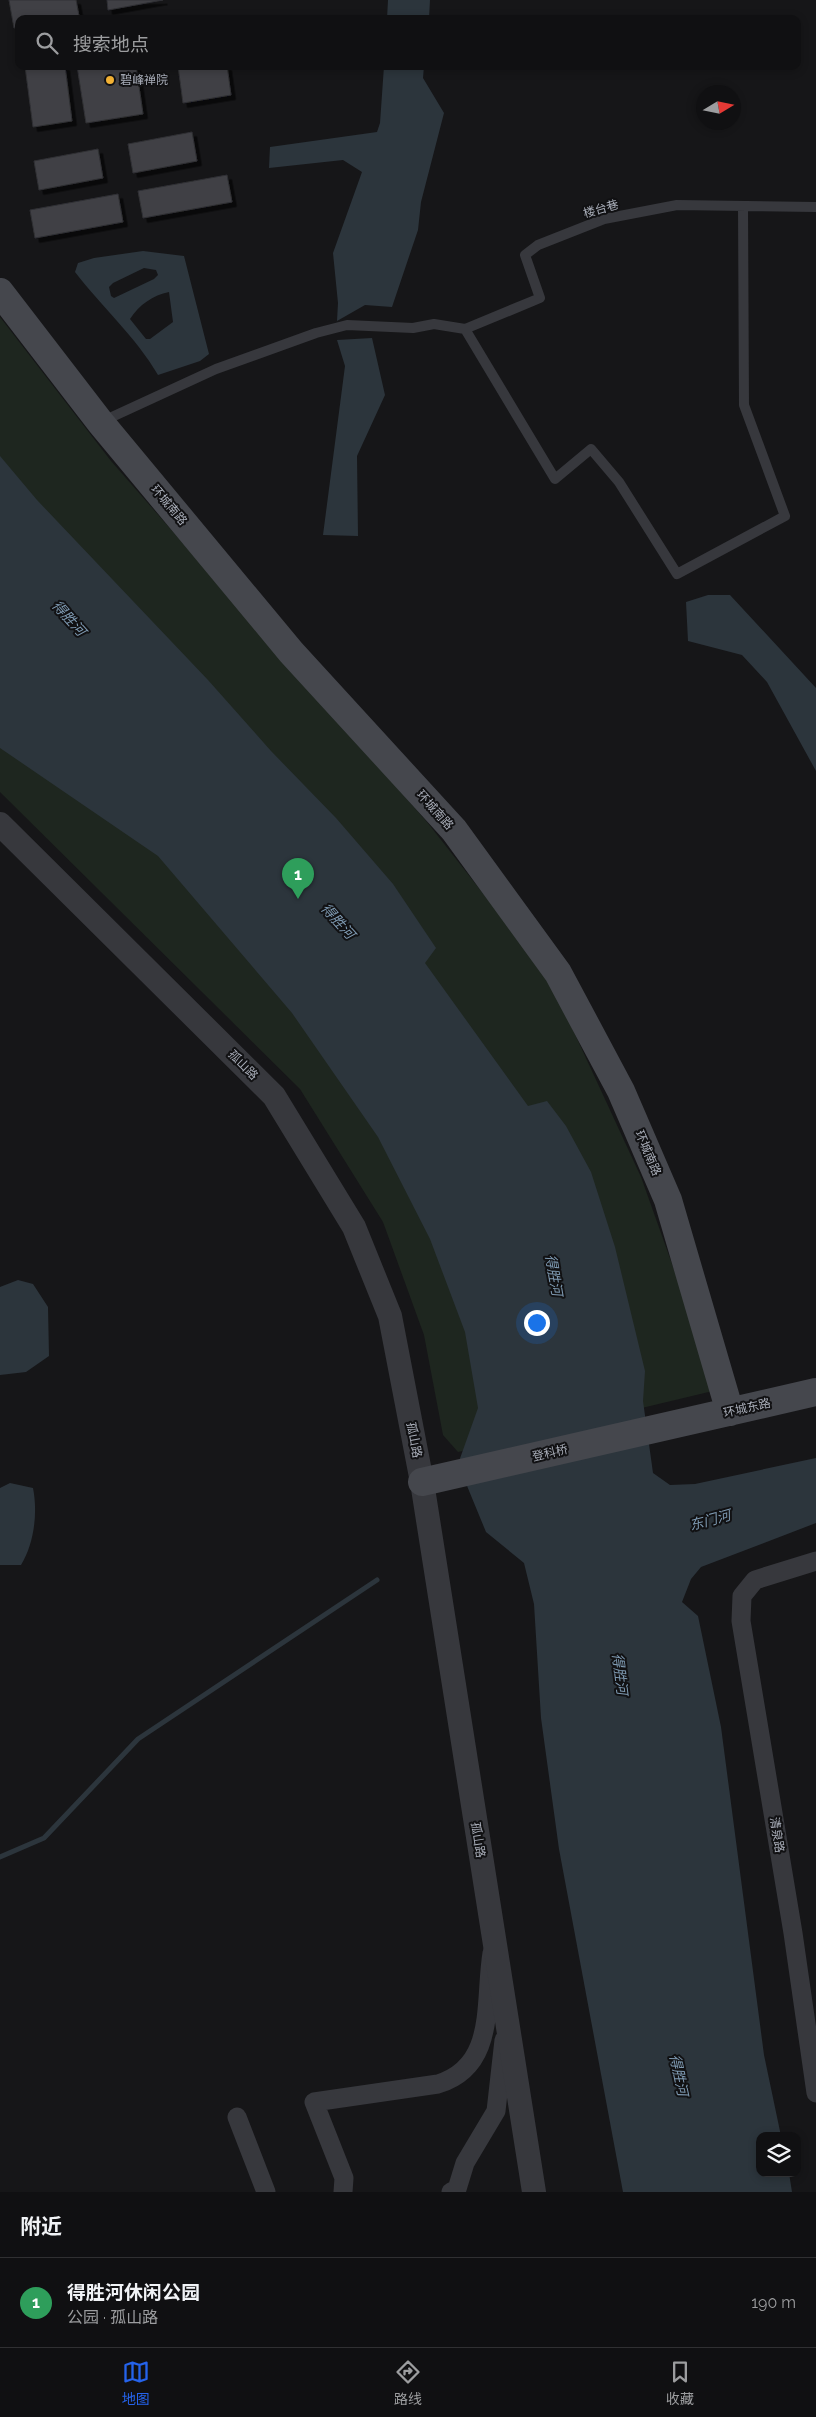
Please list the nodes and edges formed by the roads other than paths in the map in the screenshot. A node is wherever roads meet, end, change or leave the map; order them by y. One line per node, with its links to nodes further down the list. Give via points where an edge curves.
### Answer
1 (742, 206): 2 (lane, 楼台巷); 4 (lane, 楼台巷, via 668,207 604,219 538,245 525,255 540,298); 4 (lane, via 744,405 785,516 676,574 619,482 591,449 555,479)
2 (816, 207)
3 (0, 292): 5 (main road, 环城南路)
4 (465, 329): 5 (lane, via 434,324 413,328 339,327 216,369)
5 (100, 422): 8 (main road, 环城南路, via 291,652 454,830 558,973 621,1091 668,1200)
6 (0, 824): 10 (street, 孤山路, via 274,1096 354,1227 390,1316)
7 (816, 1392): 8 (main road, 环城东路)
8 (730, 1412): 9 (main road, 环城东路)
9 (678, 1424): 10 (main road, 登科桥)
10 (422, 1482): 12 (street, 孤山路)
11 (816, 1561): 14 (street, 清泉路, via 755,1580 742,1596 741,1621)
12 (494, 1942): 13 (street, 孤山路); 17 (street, via 484,2033 471,2064 461,2073 438,2084 314,2102 344,2178)
13 (507, 2016): 18 (street, via 496,2111 465,2164 458,2189); 19 (street, 孤山路)
14 (816, 2093)
15 (237, 2116): 16 (street)
16 (266, 2192)
17 (344, 2192)
18 (451, 2192)
19 (534, 2192)

